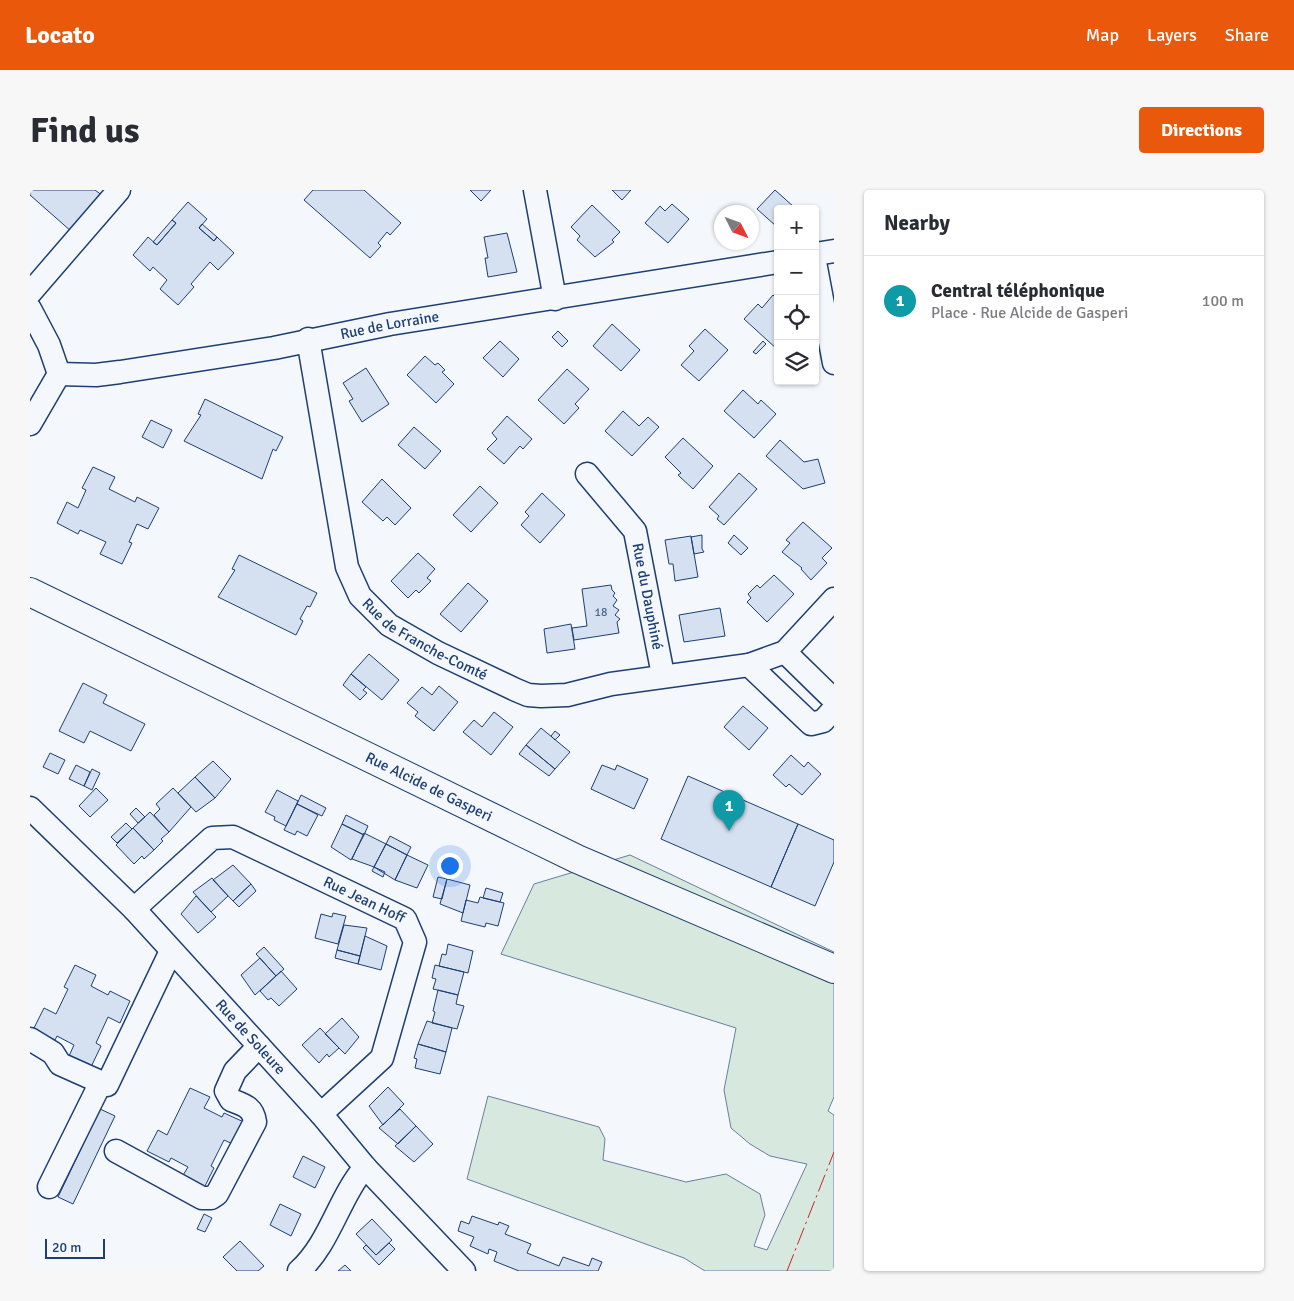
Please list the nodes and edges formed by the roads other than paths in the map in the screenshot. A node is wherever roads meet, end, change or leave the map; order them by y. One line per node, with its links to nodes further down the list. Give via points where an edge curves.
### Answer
1 (119, 190): 7 (street)
2 (535, 190): 8 (street)
3 (834, 251): 4 (street)
4 (819, 253)
5 (774, 263): 8 (street, Rue de Lorraine)
6 (819, 283): 11 (street)
7 (30, 293)
8 (555, 299): 10 (street, Rue de Lorraine, via 515,303)
9 (30, 309): 12 (street)
10 (308, 340): 12 (street, Rue de Lorraine, via 120,372); 19 (street, Rue de Franche-Comté, via 346,567 360,596 389,625 438,653 528,695 567,695)
11 (834, 363)
12 (59, 374): 13 (street)
13 (30, 424)
14 (587, 474): 19 (street, Rue du Dauphiné, via 635,531)
15 (30, 592): 25 (main road, Rue Alcide de Gasperi, via 577,859)
16 (834, 599): 17 (street, Rue de Franche-Comté)
17 (785, 652): 18 (street, Rue de Franche-Comté); 20 (street)
18 (749, 665): 19 (street, Rue de Franche-Comté); 21 (street, via 811,724 824,721)
19 (663, 676)
20 (834, 700)
21 (834, 709)
22 (30, 808): 23 (street, Rue de Soleure)
23 (134, 910): 24 (street, Rue de Soleure); 29 (street, Rue Jean Hoff, via 212,838 233,837 405,918 415,942 382,1058)
24 (171, 951): 27 (street, Rue de Soleure); 28 (street, via 107,1085)
25 (834, 969)
26 (30, 1039): 28 (street, via 53,1053 60,1064)
27 (259, 1046): 29 (street, Rue de Soleure); 30 (street, via 235,1071 226,1091 231,1100 250,1108 255,1122 217,1194 202,1198)
28 (101, 1082): 32 (street)
29 (321, 1114): 31 (street, Rue de Soleure)
30 (116, 1151)
31 (365, 1167): 33 (street, via 352,1182 314,1257); 34 (street, Rue de Soleure)
32 (49, 1187)
33 (299, 1271)
34 (464, 1271)

